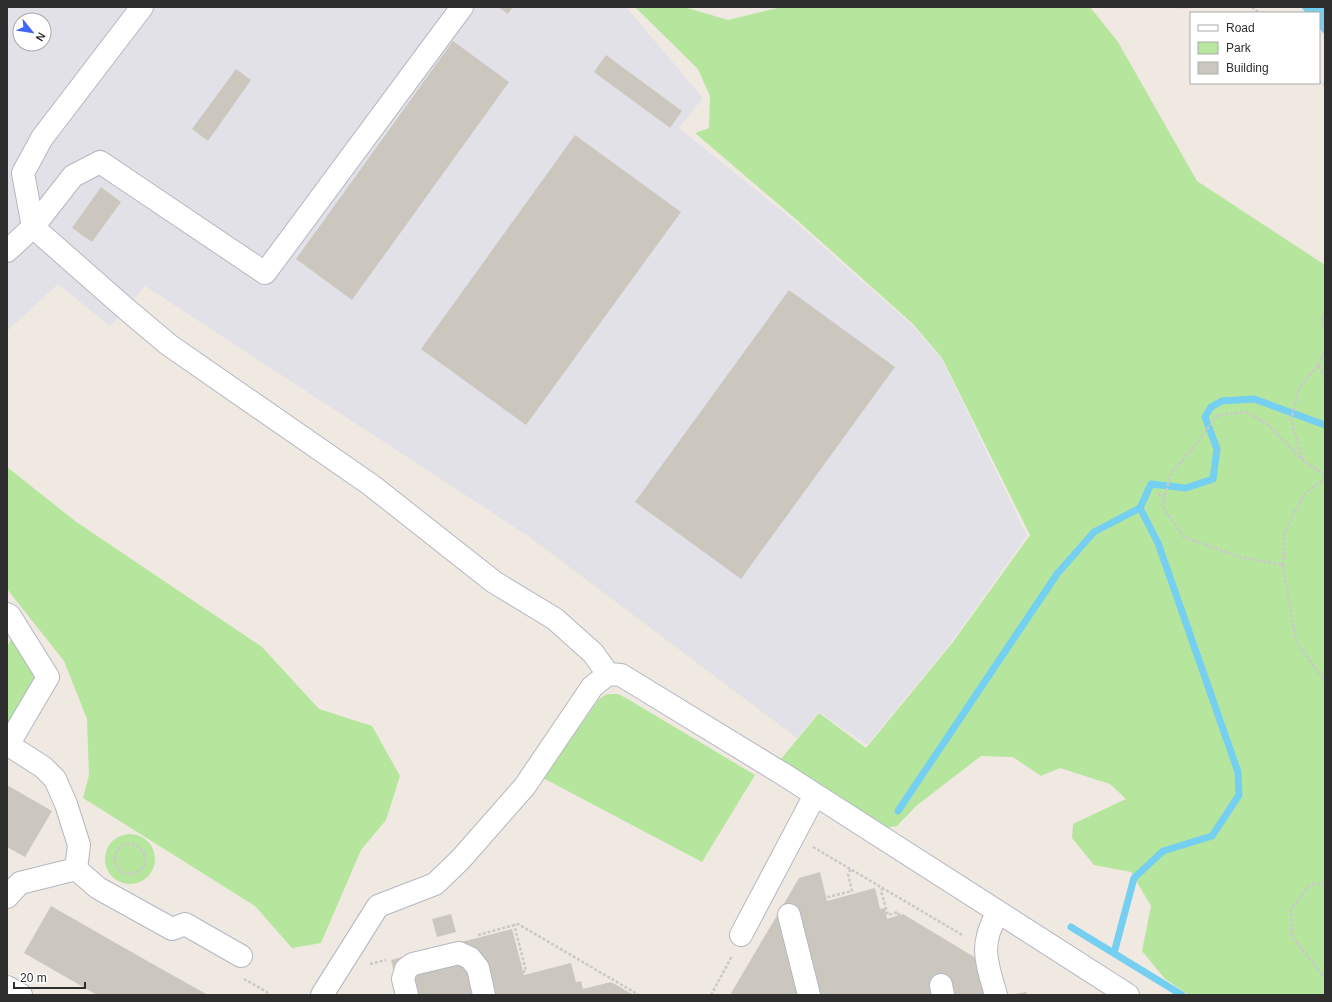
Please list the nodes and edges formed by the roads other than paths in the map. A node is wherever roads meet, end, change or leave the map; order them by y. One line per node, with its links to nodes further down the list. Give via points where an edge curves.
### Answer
1 (142, 7): 3 (street, via 42,138 22,173)
2 (462, 7): 3 (street, via 265,273 100,162 73,176)
3 (33, 227): 4 (street); 6 (street, via 169,345 371,485 494,582 555,619 593,653)
4 (7, 251)
5 (7, 614): 7 (street, via 48,677)
6 (608, 674): 8 (street, via 621,675); 17 (street, via 592,687 525,786 460,860 435,884 378,906)
7 (8, 744): 9 (street, via 43,766 54,779 66,804 79,845)
8 (815, 795): 11 (street); 13 (street)
9 (76, 869): 10 (street, via 20,883); 14 (street, via 98,888 172,929 185,924)
10 (7, 896)
11 (998, 912): 21 (street, via 988,929 985,948); 22 (street)
12 (788, 915): 20 (street)
13 (741, 935)
14 (240, 966)
15 (7, 987): 16 (street)
16 (21, 995)
17 (322, 995)
18 (408, 995): 19 (street, via 403,979 406,969 413,964 460,953 470,958 478,968)
19 (484, 995)
20 (809, 995)
21 (996, 995)
22 (1128, 995)

